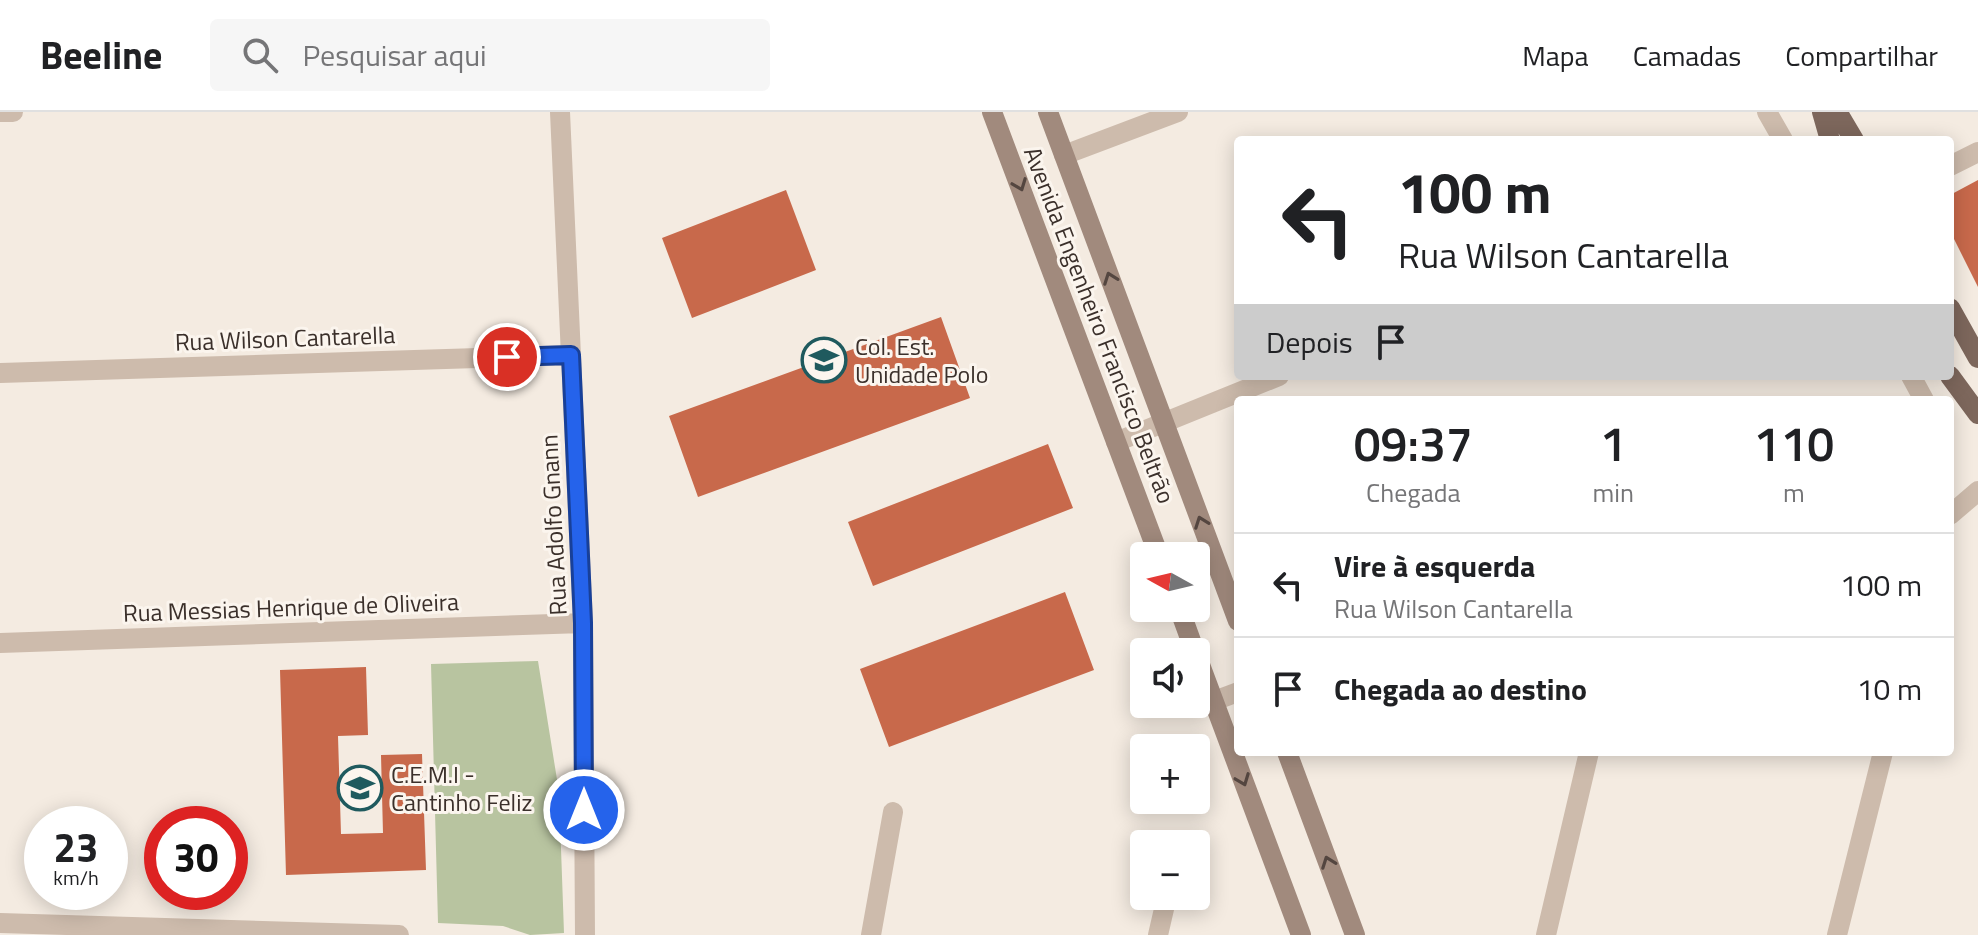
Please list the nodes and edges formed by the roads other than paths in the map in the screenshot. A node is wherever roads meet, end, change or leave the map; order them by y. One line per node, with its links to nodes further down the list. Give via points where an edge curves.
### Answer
1 (0, 112): 2 (street)
2 (13, 112)
3 (560, 112): 15 (street, Rua Adolfo Gnann)
4 (992, 112): 22 (street, Avenida Engenheiro Francisco Beltrão, one-way to 22)
5 (1048, 112): 12 (street, Avenida Engenheiro Francisco Beltrão)
6 (1178, 112): 12 (street)
7 (1767, 112): 9 (street)
8 (1828, 125): 10 (main road)
9 (1781, 136)
10 (1847, 136)
11 (1978, 152): 13 (street)
12 (1064, 155): 21 (street, Avenida Engenheiro Francisco Beltrão, one-way to 12)
13 (1954, 164)
14 (1954, 315): 16 (main road)
15 (571, 355): 17 (street, Rua Wilson Cantarella); 27 (street, Rua Adolfo Gnann)
16 (1978, 358)
17 (0, 373)
18 (1270, 380): 21 (street)
19 (1953, 380): 20 (main road)
20 (1978, 414)
21 (1165, 424): 22 (street); 26 (street, Avenida Engenheiro Francisco Beltrão, one-way to 21)
22 (1116, 442): 25 (street, Avenida Engenheiro Francisco Beltrão)
23 (1978, 491): 24 (street)
24 (1954, 512)
25 (1154, 542)
26 (1234, 610)
27 (583, 623): 28 (street, Rua Messias Henrique de Oliveira); 41 (street, Rua Adolfo Gnann)
28 (0, 643)
29 (1210, 690): 31 (street)
30 (1234, 694): 31 (street)
31 (1214, 701): 32 (street, one-way to 32)
32 (1234, 755)
33 (1234, 756): 44 (street, one-way to 44)
34 (1288, 756): 45 (street, one-way to 34)
35 (1588, 756): 46 (street)
36 (1882, 756): 47 (street)
37 (893, 812): 42 (street)
38 (1164, 910): 43 (street)
39 (0, 923): 40 (street)
40 (399, 935)
41 (585, 935)
42 (871, 935)
43 (1158, 935)
44 (1301, 935)
45 (1355, 935)
46 (1546, 935)
47 (1837, 935)

